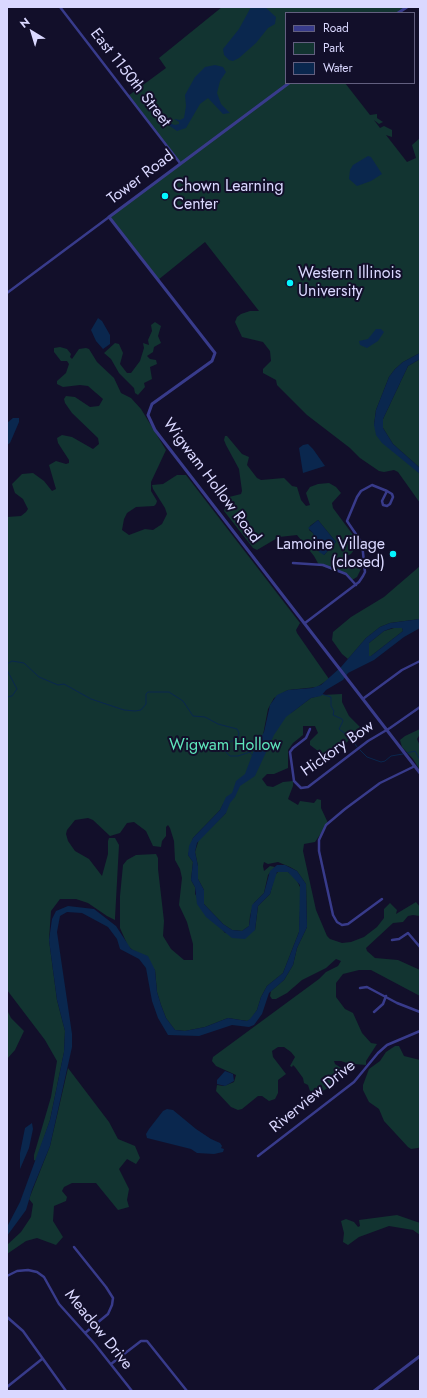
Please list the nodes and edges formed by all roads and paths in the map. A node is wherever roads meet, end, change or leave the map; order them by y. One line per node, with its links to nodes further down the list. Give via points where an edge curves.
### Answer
1 (60, 7): 3 (street, East 1150th Street)
2 (288, 84): 3 (street, Tower Road)
3 (180, 163): 4 (street, Tower Road)
4 (109, 217): 5 (street, Tower Road); 9 (street, Wigwam Hollow Road, via 215,353 212,361 152,404 148,415 152,425)
5 (7, 293)
6 (387, 491): 6 (street, via 391,492 393,497 386,506 382,501); 8 (street, via 373,485 369,486 357,497 347,521 362,546 365,572)
7 (293, 563): 8 (street, via 323,565 346,574)
8 (356, 585): 9 (street)
9 (305, 623): 11 (street, Wigwam Hollow Road)
10 (420, 661): 11 (street, via 402,670)
11 (364, 698): 14 (street, Wigwam Hollow Road)
12 (420, 707): 14 (street)
13 (310, 729): 14 (street, Hickory Bow, via 306,738 290,752 294,781 298,787 303,788 308,787 368,741)
14 (387, 730): 15 (street, Wigwam Hollow Road)
15 (415, 766): 16 (street, Wigwam Hollow Road); 17 (street, via 380,783 345,809 326,825 319,840 319,851 333,915 337,922 342,925 348,924)
16 (420, 773)
17 (382, 899)
18 (392, 940): 19 (street, via 397,940 408,933)
19 (420, 947)
20 (360, 988): 21 (street, via 367,987)
21 (386, 996): 22 (street, via 383,1004); 23 (street)
22 (374, 1012)
23 (420, 1012)
24 (420, 1031): 25 (street, Riverview Drive, via 387,1045 358,1079)
25 (258, 1156)
26 (74, 1247): 29 (street, via 113,1298 108,1314)
27 (7, 1276): 29 (street, Meadow Drive, via 22,1270 42,1275 48,1281 59,1304)
28 (7, 1317): 31 (street, via 23,1331)
29 (85, 1333): 32 (street, Meadow Drive)
30 (420, 1356): 37 (street)
31 (42, 1359): 33 (street); 34 (street)
32 (111, 1364): 35 (street, Meadow Drive); 36 (street, via 141,1341 147,1340)
33 (7, 1387)
34 (66, 1391)
35 (132, 1391)
36 (188, 1391)
37 (374, 1391)

